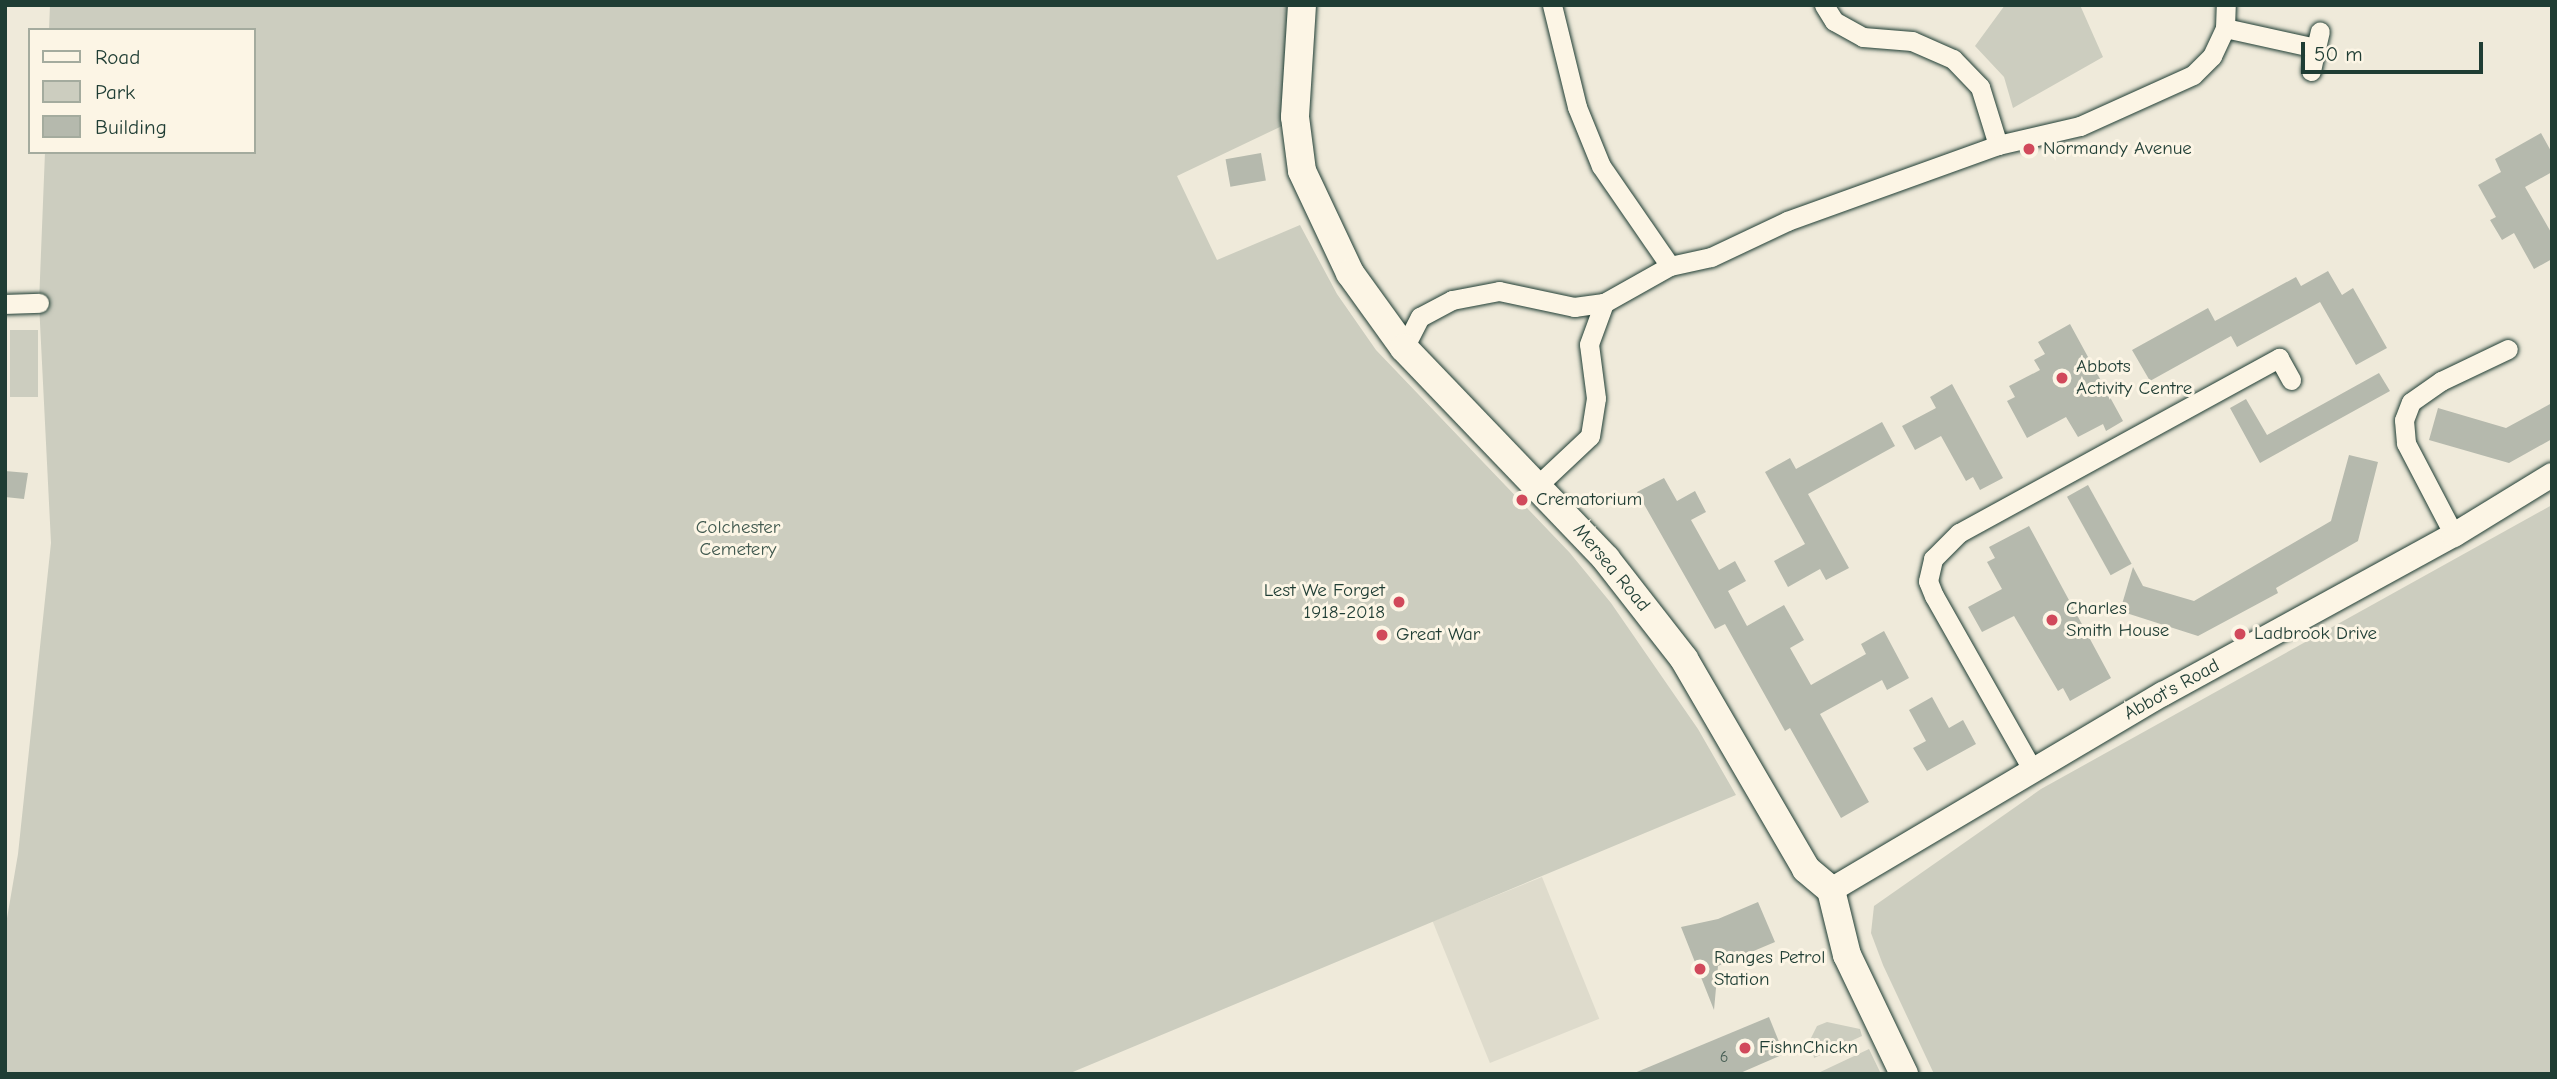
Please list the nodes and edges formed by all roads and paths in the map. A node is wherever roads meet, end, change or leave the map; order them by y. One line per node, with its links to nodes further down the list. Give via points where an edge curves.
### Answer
1 (1302, 5): 12 (main road, Mersea Road, via 1295,117 1302,172 1350,273)
2 (1552, 5): 8 (street, via 1577,107 1601,166)
3 (1824, 5): 7 (street, via 1834,21 1863,37 1912,41 1953,59 1980,87)
4 (2225, 5): 5 (street)
5 (2225, 27): 6 (street, via 2318,39); 7 (street, via 2212,56 2193,75 2168,89 2080,126)
6 (2311, 71)
7 (1998, 145): 8 (street, via 1787,221 1711,257)
8 (1670, 266): 10 (street)
9 (39, 303): 11 (street)
10 (1604, 303): 12 (street, via 1574,307 1499,291 1452,300 1420,317); 16 (street, via 1589,344 1596,398 1590,436)
11 (5, 304)
12 (1404, 348): 16 (main road, Mersea Road)
13 (2508, 349): 17 (street, via 2431,388 2411,402 2404,420 2406,443)
14 (2291, 380): 18 (street, via 2279,358 1959,533 1933,559 1928,581 1934,596)
15 (2552, 475): 17 (street, Abbot's Road)
16 (1538, 485): 19 (main road, Mersea Road, via 1606,559 1684,659 1806,869)
17 (2454, 535): 18 (street, Abbot's Road)
18 (2032, 769): 19 (street, Abbot's Road)
19 (1831, 890): 20 (main road, via 1847,955)
20 (1903, 1074)

